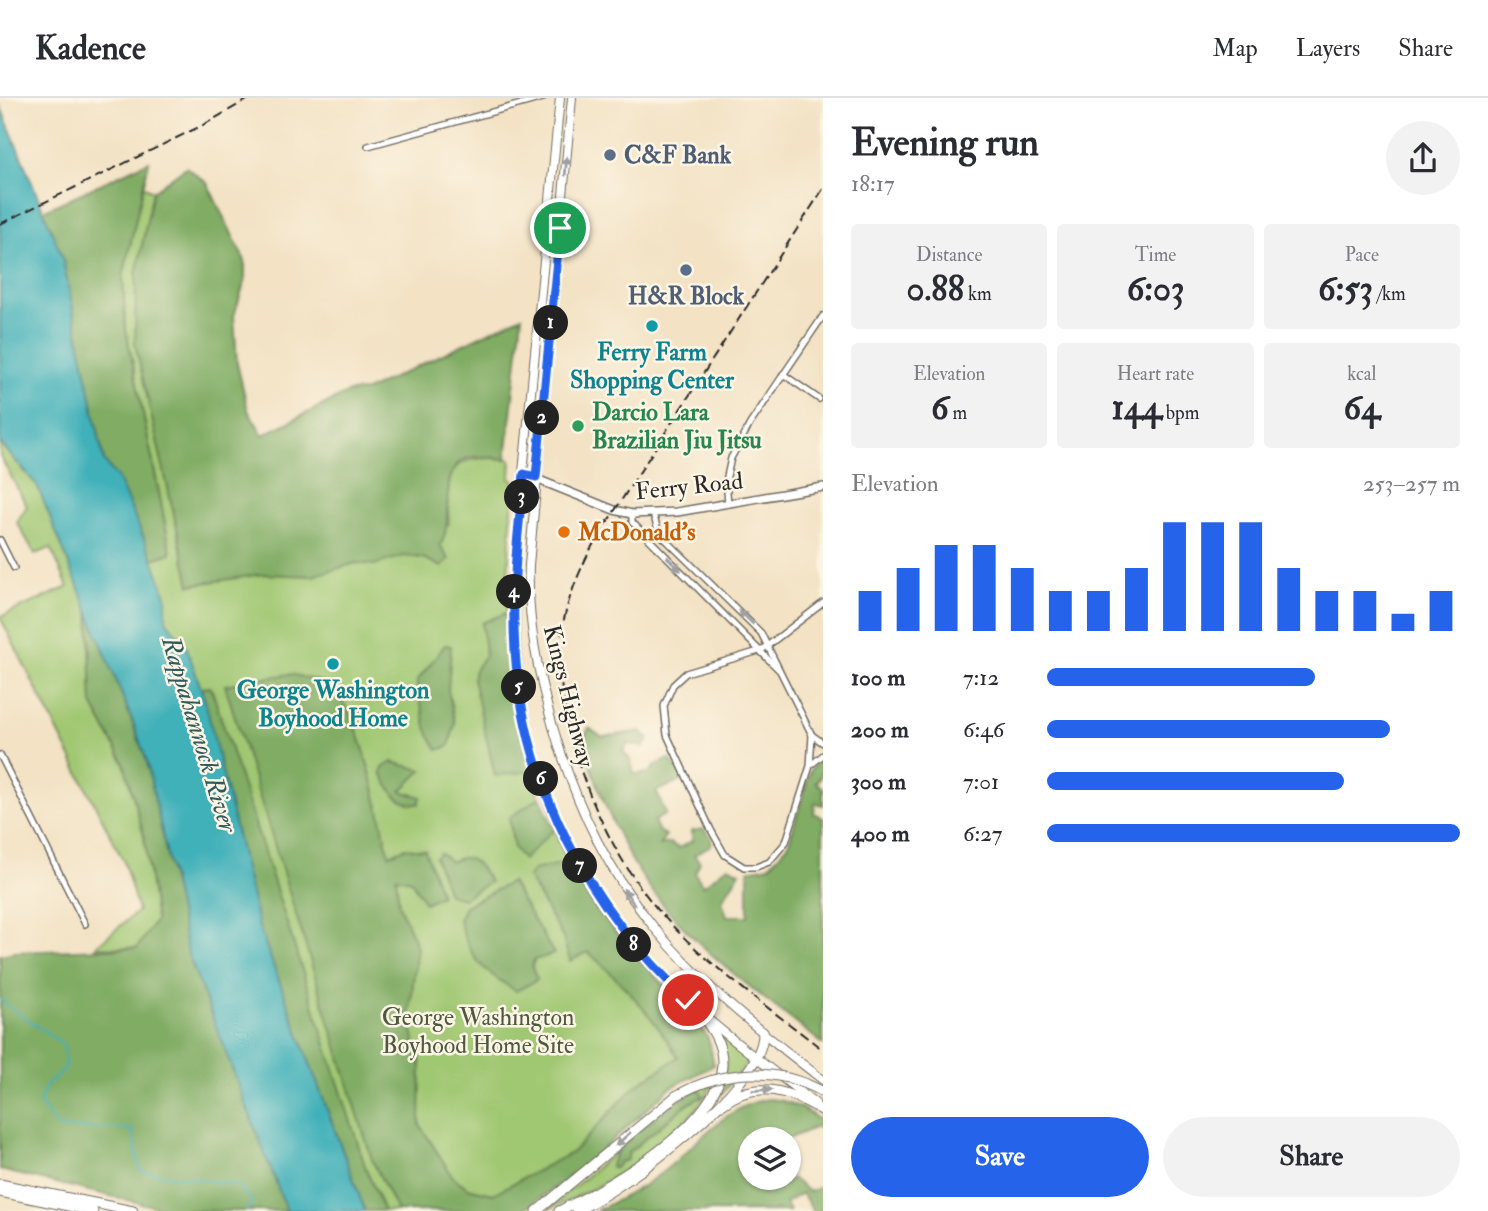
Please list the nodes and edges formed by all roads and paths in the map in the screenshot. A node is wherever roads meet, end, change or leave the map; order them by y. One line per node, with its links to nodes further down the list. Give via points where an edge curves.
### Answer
1 (543, 98): 4 (street)
2 (560, 98): 8 (main road, Kings Highway)
3 (572, 98): 9 (main road, Kings Highway, one-way to 3)
4 (368, 146)
5 (823, 316): 6 (street)
6 (783, 374): 7 (street); 11 (street, via 731,458)
7 (819, 399)
8 (524, 474): 9 (main road, Ferry Road); 26 (main road, Kings Highway, via 515,567 514,648 534,761 560,828 606,909 646,960)
9 (536, 477): 12 (main road, Ferry Road); 27 (main road, Kings Highway, one-way to 9, via 687,967 642,916 584,817 545,699 531,626 528,579)
10 (823, 488): 11 (main road, Ferry Road)
11 (728, 503): 13 (main road, Ferry Road)
12 (632, 514): 13 (main road, Ferry Road); 18 (street, one-way to 18, via 632,522)
13 (653, 514): 17 (street, one-way to 13, via 659,533)
14 (0, 540): 15 (street)
15 (14, 568)
16 (823, 603): 17 (street)
17 (770, 646): 18 (street); 19 (street)
18 (762, 650): 19 (street); 24 (street, via 686,673 673,685 664,706 667,735 730,860 756,867 775,857 786,842)
19 (782, 674): 20 (street)
20 (812, 734): 21 (street); 24 (street)
21 (823, 743)
22 (0, 755): 25 (street)
23 (823, 755): 24 (street)
24 (810, 766)
25 (85, 924)
26 (695, 1006): 28 (main road, Kings Highway); 40 (highway, via 720,1045 717,1090 696,1117 645,1159)
27 (763, 1032): 28 (highway); 29 (main road, Kings Highway)
28 (757, 1058): 31 (main road, Kings Highway); 32 (highway)
29 (823, 1080)
30 (823, 1092): 39 (highway, one-way to 39, bridge, via 788,1077 738,1074 706,1081 676,1096)
31 (823, 1110): 32 (highway, one-way to 31, via 739,1095 765,1088 794,1095)
32 (704, 1119): 41 (highway, via 628,1181)
33 (0, 1177): 36 (highway)
34 (0, 1184): 36 (highway)
35 (3, 1193): 37 (highway)
36 (60, 1194): 38 (highway)
37 (93, 1211)
38 (133, 1211)
39 (537, 1211)
40 (559, 1211)
41 (576, 1211)

